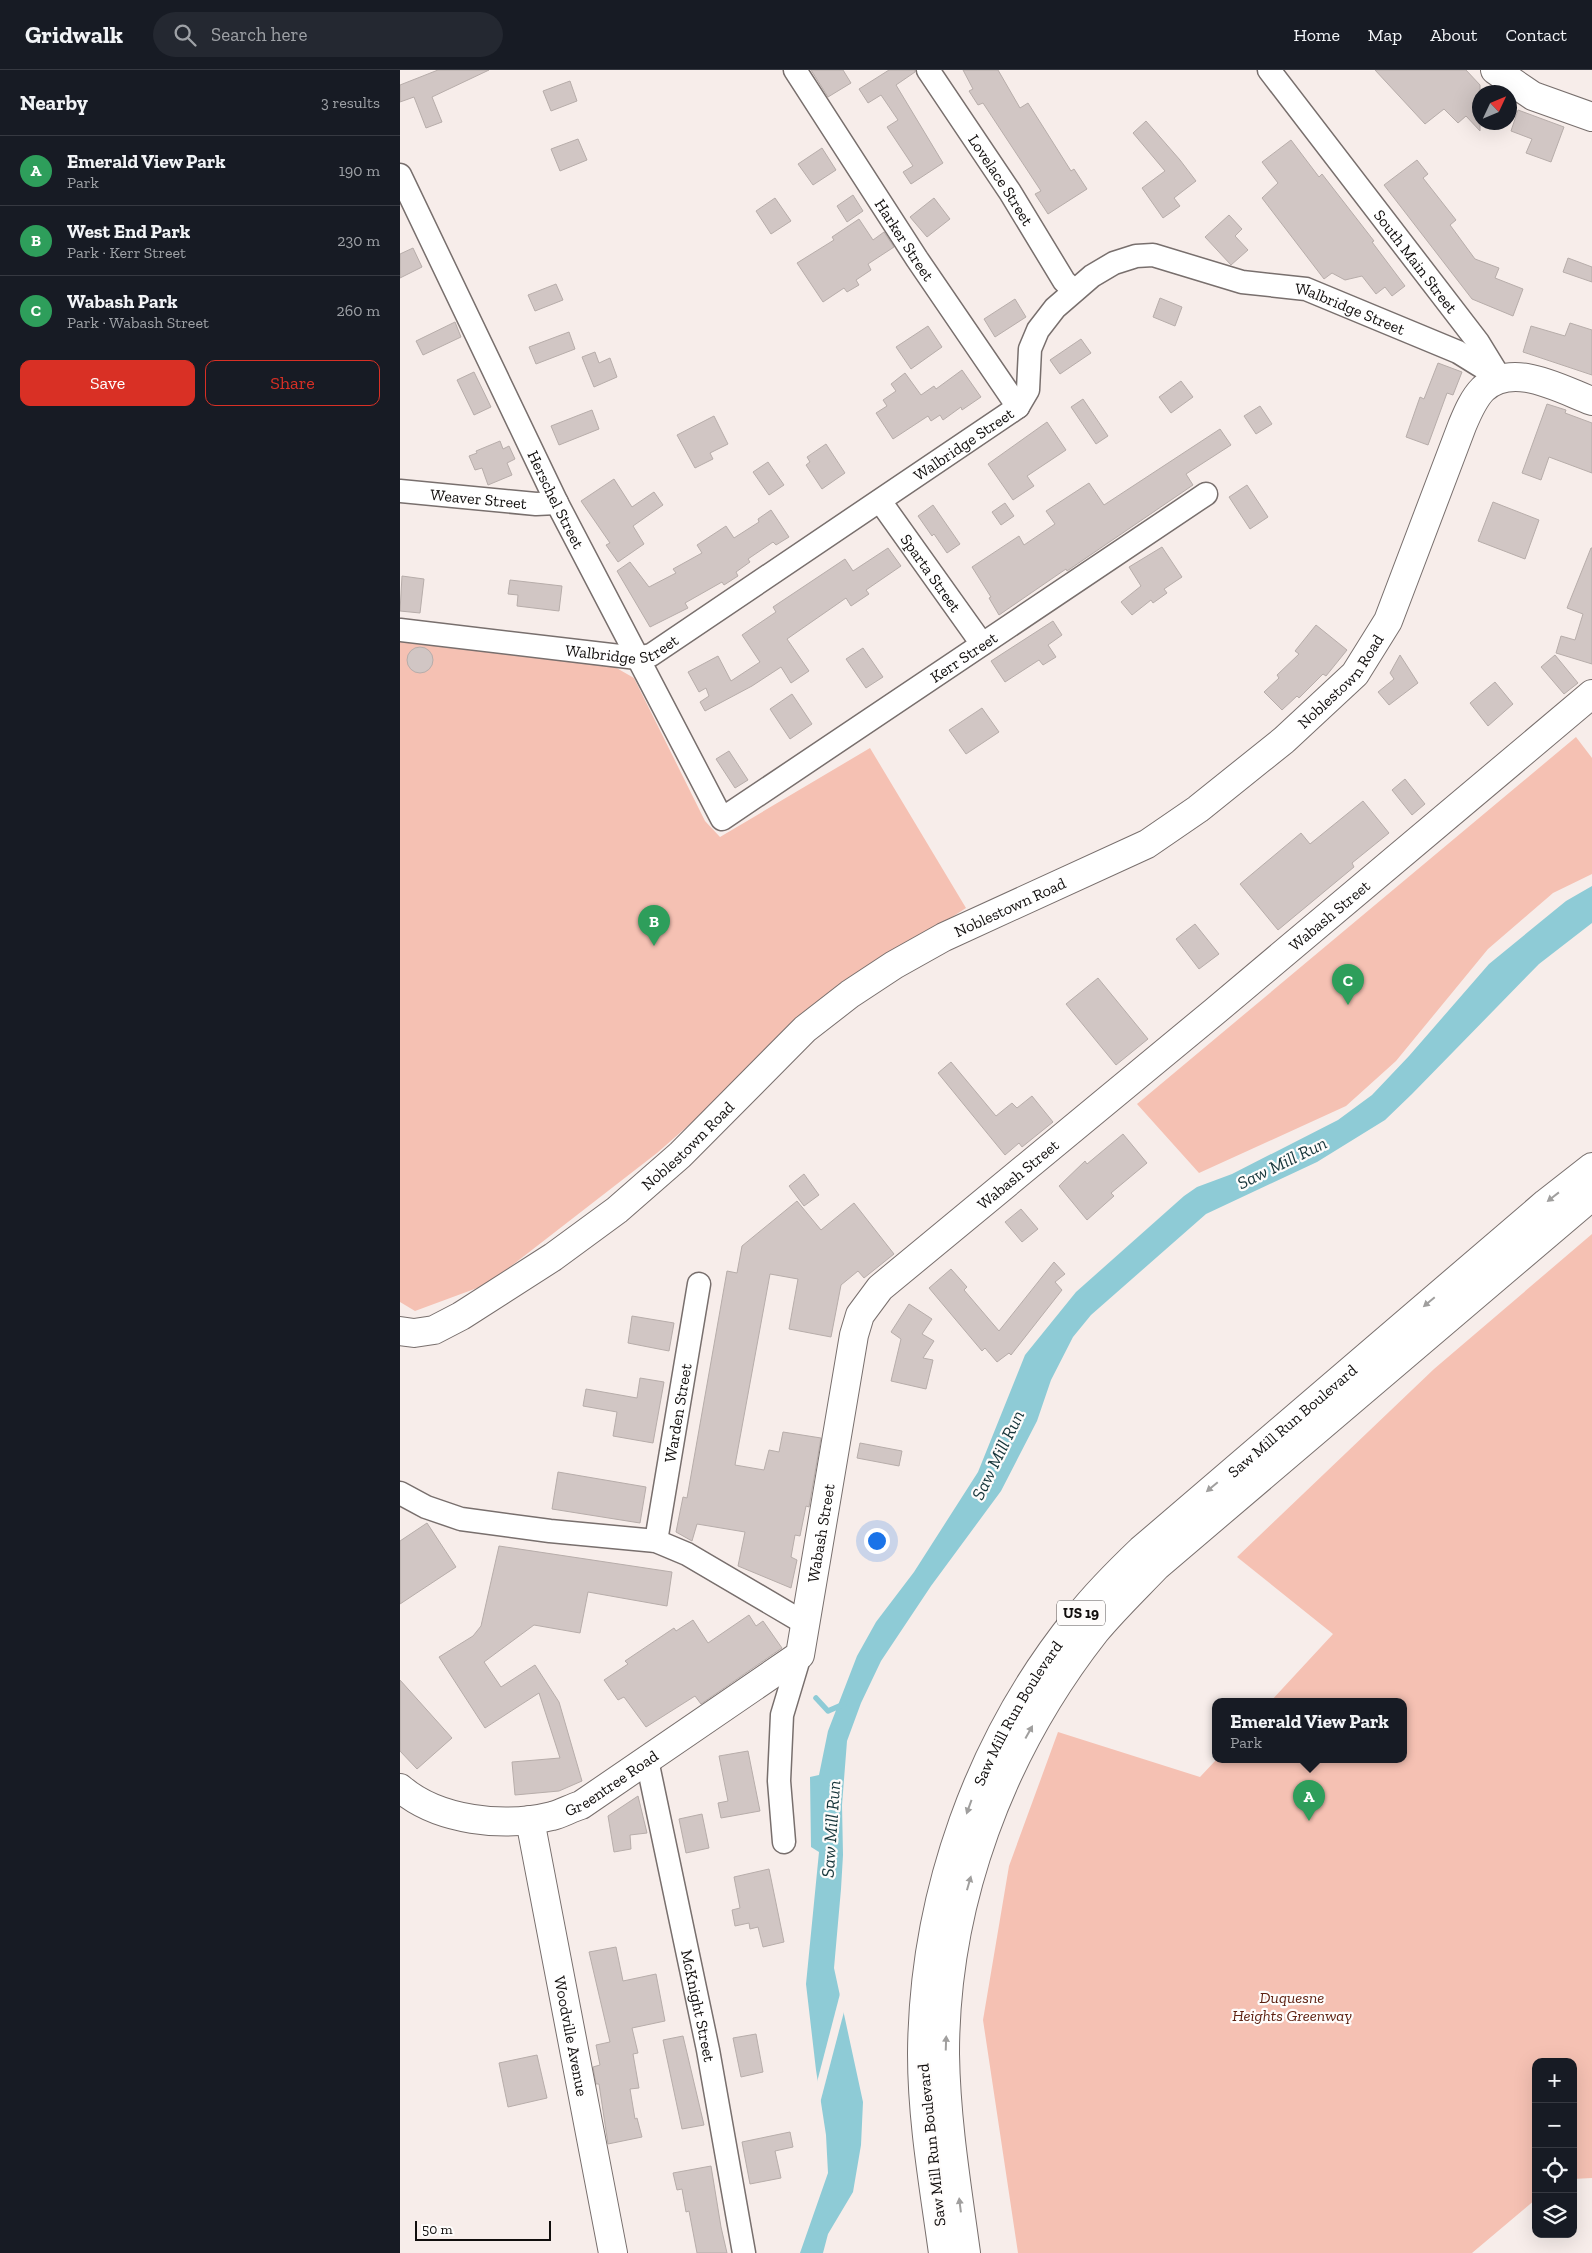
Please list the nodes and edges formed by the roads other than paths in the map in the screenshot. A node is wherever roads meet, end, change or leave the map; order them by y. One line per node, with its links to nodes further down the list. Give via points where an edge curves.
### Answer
1 (795, 70): 10 (street, Harker Street, via 917,259)
2 (928, 70): 7 (street, Lovelace Street, via 1010,192 1064,281)
3 (1268, 70): 8 (street, South Main Street, via 1478,342)
4 (1495, 70): 5 (main road, via 1532,96)
5 (1592, 117)
6 (400, 175): 14 (street, Herschel Street)
7 (1074, 291): 8 (street, Walbridge Street, via 1114,263 1153,255 1242,282 1306,289 1458,352); 10 (street, Walbridge Street, via 1038,330 1030,349 1028,390)
8 (1500, 378): 9 (main road, via 1540,381); 23 (main road, Noblestown Road, via 1472,403 1388,621 1355,674 1284,740 1198,809 1147,844 944,937 894,965 805,1029 680,1155 617,1210 461,1316 434,1330)
9 (1592, 401)
10 (1018, 407): 13 (street, Walbridge Street)
11 (400, 491): 14 (street, Weaver Street, via 536,504)
12 (1206, 494): 16 (street, Kerr Street)
13 (880, 501): 16 (street, Sparta Street); 17 (street, Walbridge Street, via 651,655)
14 (557, 503): 17 (street, Herschel Street)
15 (400, 630): 17 (street, Walbridge Street)
16 (982, 644): 19 (street, Kerr Street)
17 (637, 658): 19 (street, Herschel Street)
18 (1592, 694): 26 (main road, Wabash Street, via 880,1288 860,1316 854,1335)
19 (722, 819)
20 (1592, 1167): 34 (main road, Saw Mill Run Boulevard / US 19, one-way to 34, via 1538,1209 1141,1550 1078,1616 1025,1692 1000,1737 969,1807 943,1887 927,1974 922,2055 928,2138)
21 (1592, 1196): 35 (main road, Saw Mill Run Boulevard / US 19, one-way to 21, via 947,2095 950,1976 966,1893 990,1815 1044,1704 1096,1631 1157,1566)
22 (698, 1284): 25 (street, Warden Street)
23 (400, 1331)
24 (400, 1494): 25 (street, via 426,1507 461,1518)
25 (656, 1541): 26 (street, via 687,1554)
26 (806, 1624): 27 (main road, Wabash Street)
27 (800, 1656): 28 (main road, Greentree Road); 31 (street, Wabash Street, via 782,1716 779,1781)
28 (647, 1760): 30 (main road, Greentree Road, via 581,1805 553,1816); 33 (street, McKnight Street, via 708,2050)
29 (400, 1788): 30 (main road, Greentree Road, via 444,1813 472,1819)
30 (530, 1820): 32 (main road, Woodville Avenue)
31 (784, 1842)
32 (613, 2253)
33 (744, 2253)
34 (943, 2253)
35 (966, 2253)

